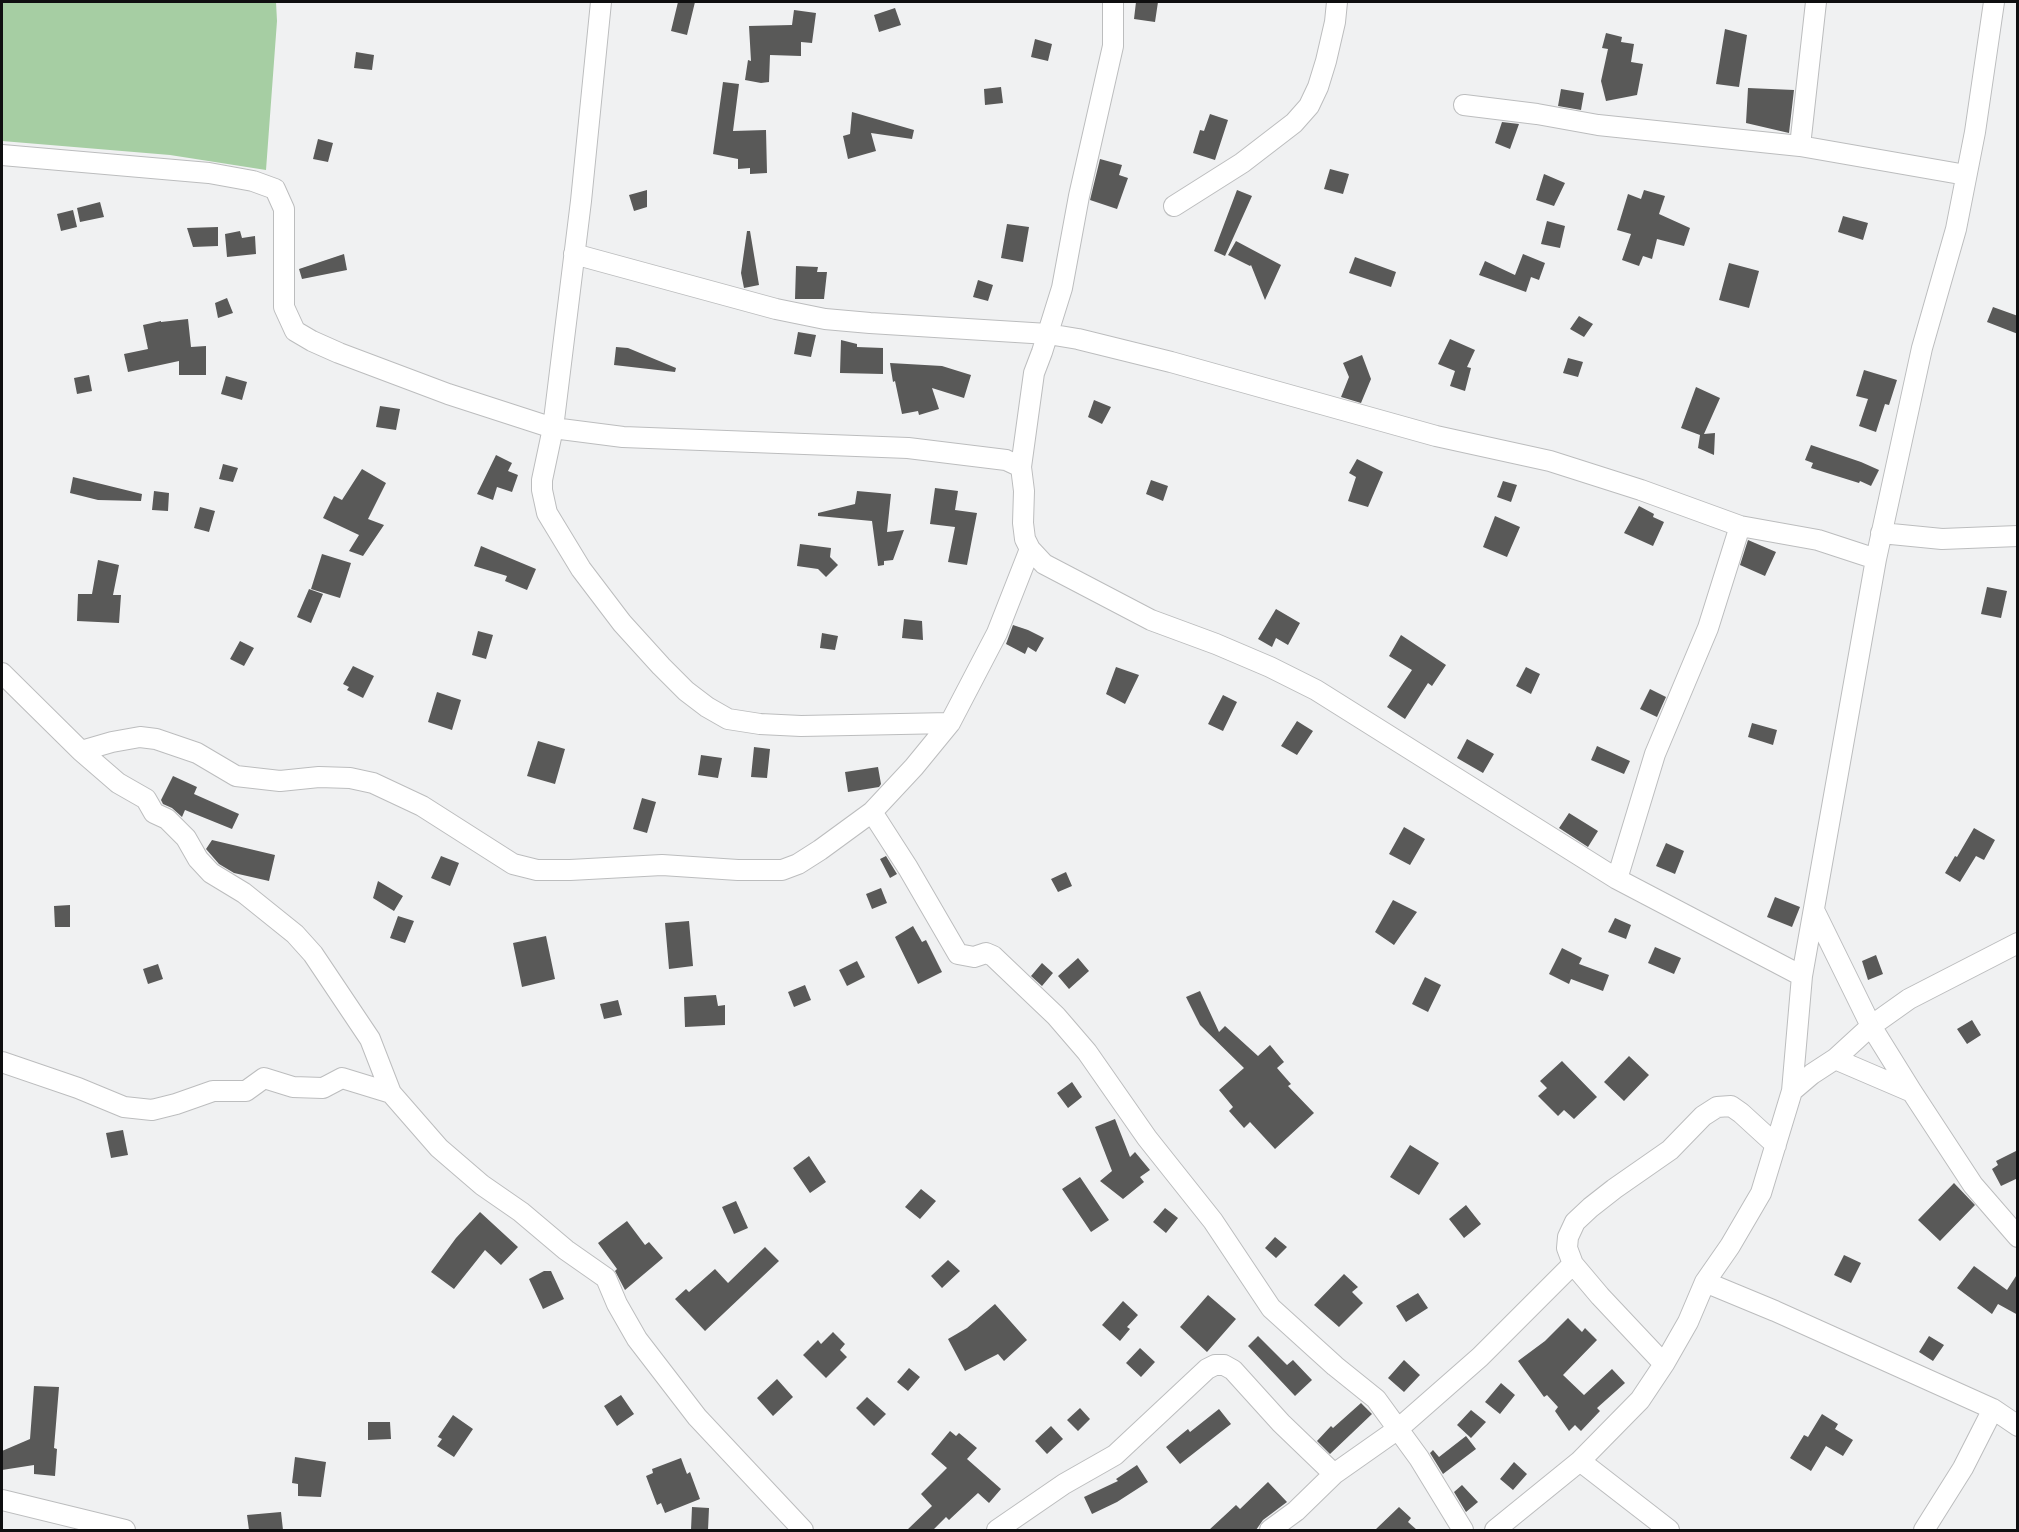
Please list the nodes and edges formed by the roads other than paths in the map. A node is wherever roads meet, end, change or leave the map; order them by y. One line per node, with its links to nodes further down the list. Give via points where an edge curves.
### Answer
1 (601, 2): 11 (street)
2 (1113, 2): 12 (street, via 1113,45 1062,288)
3 (1337, 2): 10 (street, via 1326,61 1309,106 1294,123 1242,163)
4 (1816, 2): 7 (street)
5 (1994, 2): 9 (street)
6 (1464, 105): 7 (street, via 1598,125)
7 (1800, 146): 9 (street)
8 (2, 155): 13 (street, via 209,174 275,189 284,209 284,307 295,331 339,353 448,394)
9 (1966, 175): 16 (street)
10 (1174, 206)
11 (574, 254): 12 (street, via 825,319); 13 (street)
12 (1048, 334): 14 (street, via 1034,374); 15 (street, via 1171,362 1436,436 1550,461)
13 (553, 428): 14 (street, via 623,437 908,448 1006,460); 21 (street, via 542,480 547,513 581,568 622,622 686,691 728,719 760,724)
14 (1020, 467): 18 (street, via 1023,523)
15 (1740, 526): 19 (street, via 1818,540); 24 (street, via 1707,627 1655,754)
16 (1881, 533): 17 (street, via 1942,539); 19 (street)
17 (2018, 536)
18 (1030, 549): 21 (street, via 997,633); 24 (street, via 1044,564 1151,620 1216,644 1316,690)
19 (1876, 559): 25 (street)
20 (2, 673): 22 (street)
21 (950, 723): 23 (street)
22 (81, 752): 23 (street, via 140,737 197,753 236,776 280,781 350,778 373,783 422,806 513,864 537,870 662,865 782,870 798,864); 33 (street, via 118,783 146,799 154,813 167,819 186,838 211,873 244,893 295,934 313,954 370,1039)
23 (872, 812): 41 (street, via 958,954 993,956 1056,1016 1088,1052 1147,1138 1213,1221 1271,1308 1376,1399)
24 (1617, 879): 27 (street)
25 (1814, 910): 27 (street); 28 (street)
26 (2018, 943): 28 (street, via 1910,999)
27 (1802, 976): 31 (street)
28 (1871, 1026): 29 (street); 32 (street)
29 (1835, 1059): 31 (street); 32 (street)
30 (2, 1062): 33 (street, via 124,1107 152,1110 213,1091 246,1091 264,1078 293,1087 323,1088 342,1078)
31 (1792, 1091): 34 (street)
32 (1912, 1092): 35 (street, via 1973,1185)
33 (391, 1093): 47 (street, via 439,1148 606,1278 637,1339 697,1417)
34 (1776, 1145): 36 (street, via 1731,1106 1717,1107 1670,1150 1575,1222 1567,1248); 37 (street, via 1761,1193)
35 (2018, 1237)
36 (1573, 1264): 38 (street); 41 (street, via 1480,1357)
37 (1705, 1282): 38 (street); 39 (street)
38 (1664, 1364): 42 (street, via 1640,1400)
39 (1993, 1409): 40 (street); 54 (street, via 1964,1468)
40 (2018, 1426)
41 (1398, 1429): 43 (street); 51 (street)
42 (1580, 1461): 52 (street); 53 (street)
43 (1334, 1474): 45 (street); 48 (street, via 1233,1370 1215,1365 1115,1455)
44 (2, 1500): 46 (street)
45 (1296, 1510): 49 (street); 50 (street)
46 (125, 1530)
47 (803, 1530)
48 (997, 1530)
49 (1270, 1530)
50 (1299, 1530)
51 (1463, 1530)
52 (1495, 1530)
53 (1669, 1530)
54 (1924, 1530)

